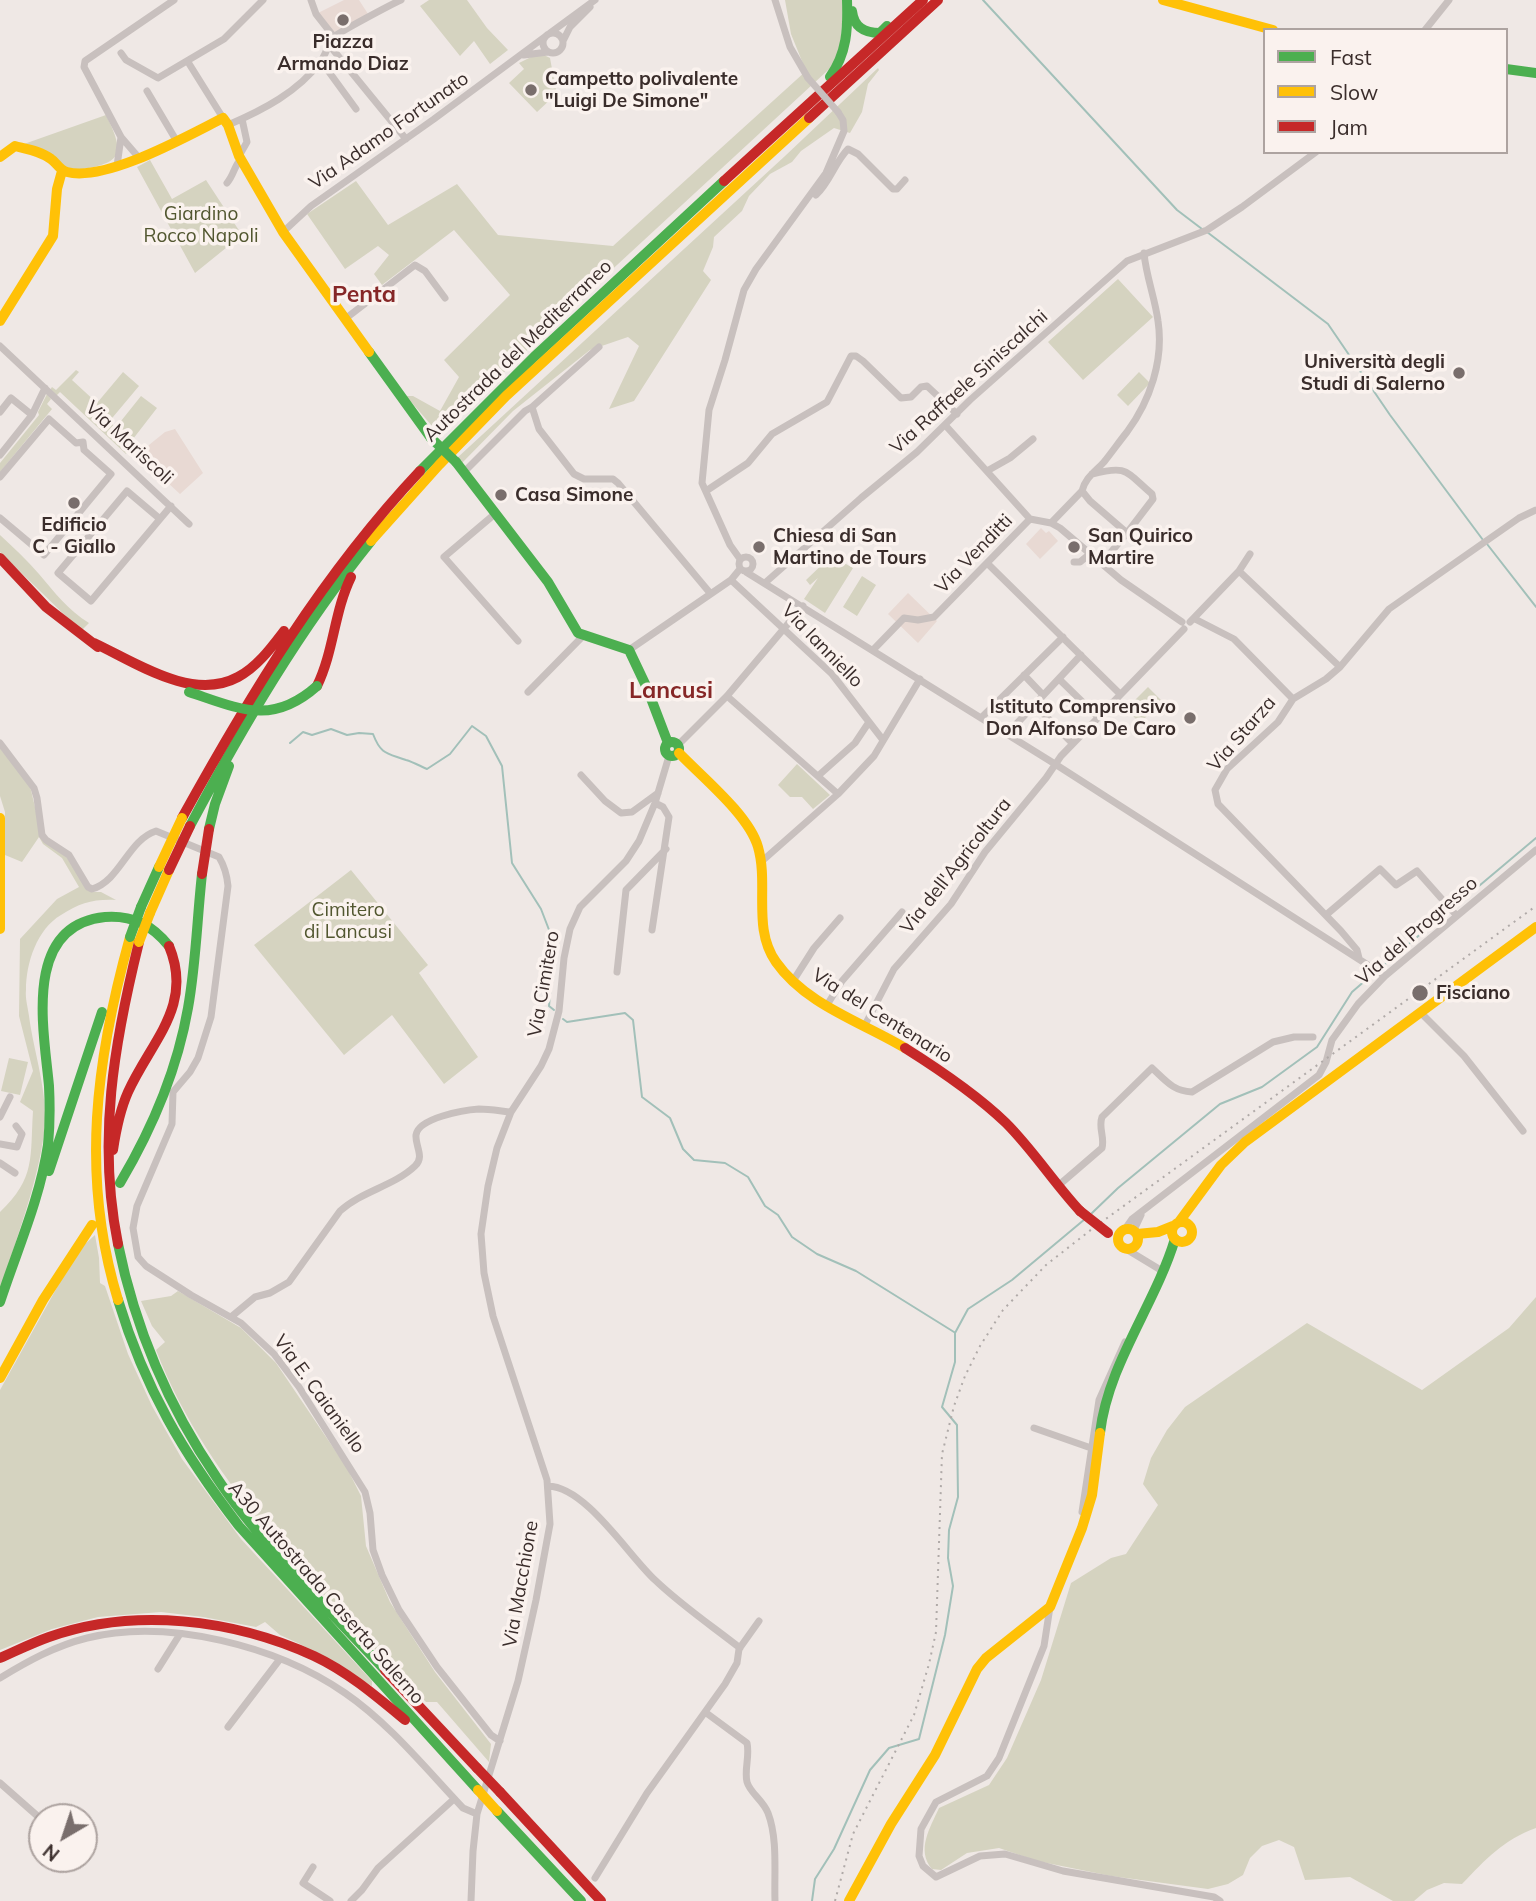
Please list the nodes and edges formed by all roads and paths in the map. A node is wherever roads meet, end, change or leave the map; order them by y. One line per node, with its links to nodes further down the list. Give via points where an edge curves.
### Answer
1 (174, 0): 35 (street, via 85,61)
2 (263, 0): 28 (street, via 224,39)
3 (311, 0): 21 (street)
4 (401, 0): 21 (street)
5 (596, 0): 20 (street, Via Adamo Fortunato); 22 (street, Via Adamo Fortunato, via 570,27)
6 (777, 0): 48 (street, bridge, via 790,47 808,78 843,120 844,131 826,173)
7 (847, 0): 49 (main road, via 849,29 838,68)
8 (853, 0): 9 (main road, via 852,19 862,29 880,33)
9 (916, 0)
10 (923, 0): 49 (main road, Autostrada del Mediterraneo)
11 (938, 0): 17 (main road, Autostrada del Mediterraneo)
12 (946, 0): 17 (main road)
13 (1163, 0): 16 (main road)
14 (1195, 0): 16 (main road)
15 (1449, 0): 19 (street)
16 (1217, 15): 18 (main road)
17 (911, 25): 64 (main road, Autostrada del Mediterraneo)
18 (1266, 28)
19 (1427, 28)
20 (547, 35): 22 (street, via 558,34); 24 (street, via 543,44); 26 (street, Via Adamo Fortunato)
21 (334, 37): 23 (street)
22 (563, 42): 24 (street, via 558,52)
23 (330, 46): 27 (street); 36 (street)
24 (548, 52): 26 (street, Via Adamo Fortunato)
25 (121, 53): 28 (street, via 158,78)
26 (517, 58): 36 (street, Via Adamo Fortunato)
27 (321, 61): 32 (street); 33 (street, via 280,99)
28 (188, 62): 34 (street)
29 (1508, 69): 30 (main road)
30 (1536, 73)
31 (147, 91): 37 (street)
32 (356, 109)
33 (242, 119): 34 (street); 40 (street, via 247,142)
34 (225, 121): 37 (main road); 40 (main road)
35 (121, 137): 41 (street); 42 (street)
36 (406, 139): 50 (street, Via Adamo Fortunato, via 311,206)
37 (176, 140): 41 (main road)
38 (1313, 154): 51 (street, Via Raffaele Siniscalchi, via 1203,231)
39 (0, 157): 43 (main road, via 15,146 53,160)
40 (240, 157): 46 (street); 50 (main road)
41 (140, 159): 42 (main road)
42 (117, 166): 44 (main road)
43 (62, 171): 44 (main road); 47 (main road)
44 (76, 174): 47 (main road)
45 (905, 180): 48 (street, via 893,188 848,149 818,194)
46 (227, 183)
47 (57, 193): 54 (main road, via 53,236)
48 (809, 198): 72 (street, via 744,290 709,410 702,483)
49 (702, 201): 87 (main road, Autostrada del Mediterraneo, via 461,425)
50 (283, 232): 53 (main road)
51 (1144, 253): 60 (street, Via Raffaele Siniscalchi, via 1127,261); 70 (street, via 1158,321 1153,384 1136,420)
52 (445, 298): 53 (street, via 415,265)
53 (345, 319): 69 (main road, bridge, via 431,438)
54 (0, 321)
55 (0, 346): 57 (street, Via Mariscoli)
56 (599, 347): 58 (street)
57 (45, 388): 61 (street); 63 (street, Via Mariscoli)
58 (532, 407): 69 (street); 95 (street, via 539,429 574,474 618,482)
59 (0, 412): 61 (street, via 11,398)
60 (957, 414): 62 (street, Via Raffaele Siniscalchi); 72 (street, via 927,386 901,398 863,361 851,356 827,402 772,435 748,463)
61 (33, 415): 67 (street)
62 (946, 426): 68 (street); 94 (street, Via Raffaele Siniscalchi)
63 (91, 432): 66 (street); 74 (street, Via Mariscoli)
64 (467, 434): 98 (main road, Autostrada del Mediterraneo, via 374,537); 103 (main road, bridge, via 350,578 338,607 327,666 305,700 266,713 250,710 189,692 126,664)
65 (1033, 439): 68 (street)
66 (83, 442): 71 (street, via 76,443 49,419); 77 (street, via 84,450 111,474 44,555)
67 (2, 450)
68 (987, 471): 79 (street)
69 (464, 472): 76 (main road)
70 (1095, 472): 73 (street); 82 (street, via 1123,470 1152,494 1153,499)
71 (0, 477)
72 (706, 491): 86 (street)
73 (1082, 491): 80 (street); 82 (street)
74 (171, 506): 78 (street); 81 (street, Via Mariscoli)
75 (1536, 510): 107 (street, via 1389,609)
76 (496, 513): 100 (main road, via 548,582 578,633); 102 (street, via 444,557)
77 (0, 518)
78 (160, 519): 78 (street, via 91,601 58,573 127,491)
79 (1030, 519): 80 (street); 89 (street, Via Venditti)
80 (1051, 523): 83 (street, Via Starza)
81 (189, 524)
82 (1127, 533): 90 (street)
83 (1091, 553): 88 (street); 90 (street, Via Starza)
84 (1250, 554): 92 (street, Via dell'Agricoltura)
85 (0, 558): 103 (main road, via 46,607)
86 (740, 559): 91 (street, via 738,563); 91 (street, via 753,562)
87 (343, 562): 103 (main road, via 252,667 228,682 209,684 171,677); 132 (main road, Autostrada del Mediterraneo, via 234,723)
88 (1074, 562)
89 (987, 563): 101 (street); 105 (street, Via Venditti, via 934,617 904,618)
90 (1102, 563): 97 (street, Via Starza)
91 (746, 569): 93 (street); 94 (street)
92 (1239, 571): 97 (street, Via dell'Agricoltura); 107 (street)
93 (731, 580): 95 (street); 99 (street, Via Ianniello)
94 (765, 582): 96 (street)
95 (710, 593): 104 (street)
96 (803, 606): 99 (street); 105 (street)
97 (1188, 623): 112 (street, Via dell'Agricoltura); 115 (street, Via Starza, via 1242,645)
98 (306, 628): 132 (main road, A30 Autostrada Caserta Salerno); 162 (main road, bridge, via 234,754 215,804 179,1048 150,1128)
99 (784, 631): 114 (street); 119 (street, Via Ianniello, via 832,674)
100 (584, 635): 104 (main road); 111 (street)
101 (1063, 637): 106 (street); 108 (street)
102 (519, 641)
103 (94, 643)
104 (629, 650): 124 (main road, Via del Centenario)
105 (873, 650): 109 (street)
106 (1081, 655): 110 (street); 112 (street)
107 (1340, 667): 115 (street)
108 (1024, 676): 113 (street); 118 (street)
109 (920, 679): 118 (street); 121 (street)
110 (1059, 679): 113 (street); 117 (street)
111 (528, 692)
112 (1120, 694): 117 (street, Via dell'Agricoltura)
113 (1044, 695): 116 (street)
114 (727, 696): 124 (street); 127 (street)
115 (1293, 699): 139 (street, Via Starza, via 1278,722 1227,769 1215,790 1218,804)
116 (1035, 705): 120 (street); 123 (street)
117 (1098, 717): 123 (street, Via dell'Agricoltura)
118 (981, 718): 120 (street)
119 (869, 722): 121 (street, Via Ianniello); 127 (street, via 855,743)
120 (1007, 734): 125 (street)
121 (883, 740): 129 (street)
122 (0, 743): 175 (street, Via E. Caianiello, via 34,788 42,835 69,855 88,887 97,888 142,839 156,831 219,857 227,873 211,1017 198,1058 173,1093 172,1124 137,1206 133,1228 138,1257 146,1266)
123 (1072, 743): 125 (street, Via dell'Agricoltura)
124 (673, 749): 128 (street, Via Cimitero); 135 (main road, Via del Centenario, via 743,819)
125 (1055, 764): 145 (street); 152 (street, Via dell'Agricoltura, via 985,852 951,904 894,970)
126 (581, 775): 128 (street, via 621,813 632,812)
127 (818, 776): 129 (street)
128 (658, 792): 130 (street, Via Cimitero)
129 (838, 793): 135 (street)
130 (655, 803): 133 (street, via 669,817); 155 (street, Via Cimitero, via 626,861 580,907 570,929 549,1049)
131 (0, 818): 136 (main road)
132 (186, 822): 144 (main road, A30 Autostrada Caserta Salerno, bridge)
133 (666, 849): 143 (street); 147 (street, via 626,890)
134 (1536, 850): 137 (street, Via del Progresso)
135 (761, 863): 149 (main road, Via del Centenario, via 764,936 775,962)
136 (0, 904): 142 (main road)
137 (1453, 911): 139 (street, via 1417,871 1396,885 1380,869); 148 (street, Via del Progresso)
138 (902, 912): 150 (street)
139 (1326, 915): 145 (street, Via Starza)
140 (840, 918): 149 (street)
141 (1536, 927): 151 (main road)
142 (0, 929)
143 (652, 930)
144 (135, 940): 146 (main road, A30 Autostrada Caserta Salerno); 171 (main road, A30 Autostrada Caserta Salerno, via 118,1020 107,1108 108,1192)
145 (1359, 958): 148 (street)
146 (120, 968): 174 (main road); 194 (main road, A30 Autostrada Caserta Salerno, via 96,1100 96,1184 108,1267 135,1353 181,1445 239,1526)
147 (617, 972)
148 (1383, 974): 168 (street, Via del Progresso, via 1342,1024 1319,1075 1146,1209)
149 (793, 981): 150 (main road, Via del Centenario)
150 (827, 1005): 152 (main road, Via del Centenario)
151 (1420, 1012): 158 (street, via 1464,1056); 164 (main road, via 1245,1142)
152 (865, 1025): 163 (main road, Via del Centenario, via 927,1063 1004,1120)
153 (1313, 1037): 163 (street, via 1273,1042 1192,1092 1178,1091 1152,1068 1102,1117 1102,1149)
154 (10, 1097): 156 (street)
155 (512, 1112): 175 (street, via 480,1109 428,1120 416,1134 417,1164 348,1203 289,1282 256,1297); 180 (street, Via Macchione, via 496,1148 488,1186 481,1234 484,1273 492,1316)
156 (0, 1117)
157 (16, 1126): 159 (street, via 22,1134 17,1147)
158 (1523, 1131)
159 (0, 1144)
160 (0, 1163): 161 (street)
161 (15, 1173)
162 (120, 1183)
163 (1059, 1185): 167 (main road, Via del Centenario, bridge, via 1080,1211)
164 (1203, 1191): 166 (main road); 169 (main road)
165 (92, 1225): 177 (main road, via 42,1300)
166 (1175, 1231): 168 (main road); 169 (main road, via 1188,1224); 169 (main road, via 1181,1242); 172 (main road)
167 (1108, 1233): 168 (main road); 170 (main road, Via del Centenario)
168 (1131, 1233): 170 (main road, via 1132,1248); 170 (main road, via 1118,1241)
169 (1191, 1234): 172 (main road)
170 (1124, 1247): 172 (street)
171 (117, 1248): 173 (main road, via 112,1157 116,1133 129,1090 170,1021 178,989 176,959 169,946 144,923 118,915 78,924 59,940 49,961 43,990 51,1111 47,1147); 204 (main road, A30 Autostrada Caserta Salerno, bridge, via 136,1318 164,1389 243,1513)
172 (1166, 1268): 176 (main road)
173 (0, 1303)
174 (0, 1317)
175 (231, 1317): 192 (street, Via E. Caianiello, via 274,1354 355,1472 365,1492 373,1549 399,1610 449,1682)
176 (1138, 1326): 179 (street, via 1131,1331 1099,1400); 182 (main road, via 1103,1407 1092,1495)
177 (0, 1378)
178 (1034, 1428): 179 (street)
179 (1091, 1448): 181 (street)
180 (548, 1486): 185 (street, via 558,1486 583,1503 656,1581); 192 (street, Via Macchione, via 550,1524 537,1600)
181 (1082, 1512)
182 (1050, 1607): 206 (main road, via 977,1669 935,1755); 207 (street, via 1044,1646 999,1758 988,1776 936,1802 922,1829 919,1856 923,1866 936,1877 980,1856 1005,1854 1063,1871)
183 (760, 1621): 185 (street)
184 (180, 1634): 187 (street, via 233,1644); 188 (street); 189 (street, via 139,1632 87,1638 34,1657)
185 (740, 1648): 190 (street, via 737,1663)
186 (0, 1658): 194 (main road, via 22,1646 95,1624 145,1619 183,1619 262,1634 314,1656 369,1690)
187 (280, 1660): 191 (street); 195 (street, via 346,1693)
188 (158, 1669)
189 (0, 1678)
190 (705, 1712): 199 (street, via 647,1793); 205 (street, via 747,1743 746,1779 763,1801 772,1824)
191 (228, 1727)
192 (500, 1741): 197 (street, Via Macchione)
193 (0, 1783): 196 (street)
194 (478, 1790): 203 (main road, A30 Autostrada Caserta Salerno, bridge)
195 (454, 1799): 197 (street); 201 (street, via 378,1868)
196 (28, 1807)
197 (477, 1814): 202 (street, Via Macchione)
198 (313, 1867): 200 (street, via 303,1882)
199 (596, 1878)
200 (330, 1901)
201 (351, 1901)
202 (471, 1901)
203 (581, 1901)
204 (601, 1901)
205 (775, 1901)
206 (849, 1901)
207 (1220, 1901)

